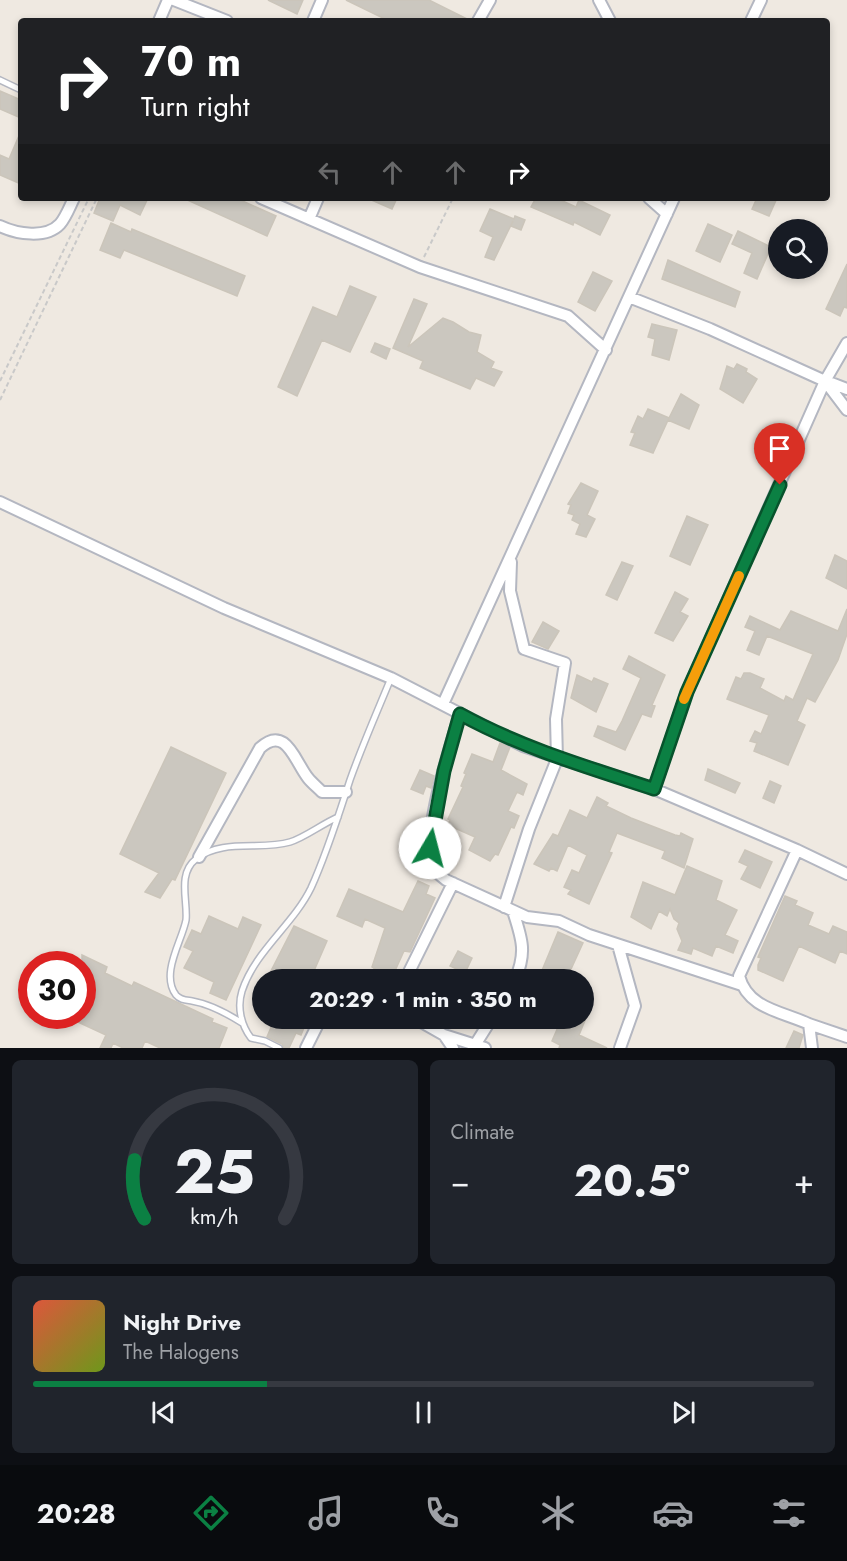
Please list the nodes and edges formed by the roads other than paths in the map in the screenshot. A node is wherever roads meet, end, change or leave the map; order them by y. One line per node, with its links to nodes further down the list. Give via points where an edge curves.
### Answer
1 (168, 0): 7 (street)
2 (174, 0): 8 (street)
3 (322, 0): 9 (street)
4 (490, 0): 10 (street)
5 (599, 0): 11 (street)
6 (760, 0): 12 (street)
7 (160, 18)
8 (219, 18)
9 (314, 18)
10 (480, 18)
11 (608, 18)
12 (752, 18)
13 (0, 80): 14 (lane)
14 (18, 89)
15 (72, 201): 20 (street, via 58,227 47,232 21,233)
16 (268, 201): 19 (street)
17 (317, 201): 19 (street)
18 (670, 204): 21 (street)
19 (309, 219): 23 (street, via 420,267 568,316)
20 (0, 226)
21 (629, 297): 23 (street); 24 (street)
22 (847, 343): 24 (street)
23 (606, 350): 28 (street)
24 (825, 381): 25 (street); 26 (street); 33 (street, via 687,692)
25 (847, 390)
26 (847, 410)
27 (0, 502): 29 (street, via 224,608)
28 (511, 557): 30 (street); 32 (street, via 510,591 524,649 565,663 556,719)
29 (391, 678): 30 (street); 34 (lane)
30 (443, 704): 31 (street)
31 (460, 714): 32 (street); 39 (street, via 430,842 434,868)
32 (557, 759): 33 (street); 40 (street, via 529,829)
33 (654, 789): 36 (street)
34 (346, 792): 35 (lane); 37 (street, via 322,792 287,745 267,742)
35 (338, 817): 37 (lane, via 292,842 241,845); 45 (lane, via 329,847 303,902 257,962 246,983 241,997)
36 (797, 850): 38 (street); 44 (street, via 741,969)
37 (199, 857): 45 (lane, via 184,885 186,917 172,965 172,987 180,998 218,1010)
38 (847, 874)
39 (453, 883): 40 (street); 42 (street)
40 (509, 909): 41 (street, via 527,917 559,921); 43 (street, via 524,949)
41 (618, 945): 44 (street); 56 (street, via 634,1006)
42 (410, 969)
43 (519, 969)
44 (742, 985): 46 (street, via 758,1005)
45 (242, 1023): 53 (lane, via 251,1038)
46 (809, 1024): 51 (street); 57 (street)
47 (316, 1029): 54 (street)
48 (433, 1029): 50 (street)
49 (487, 1029): 52 (street)
50 (444, 1035): 52 (street); 55 (street)
51 (847, 1037)
52 (480, 1046)
53 (279, 1048)
54 (306, 1048)
55 (453, 1048)
56 (620, 1048)
57 (812, 1048)

